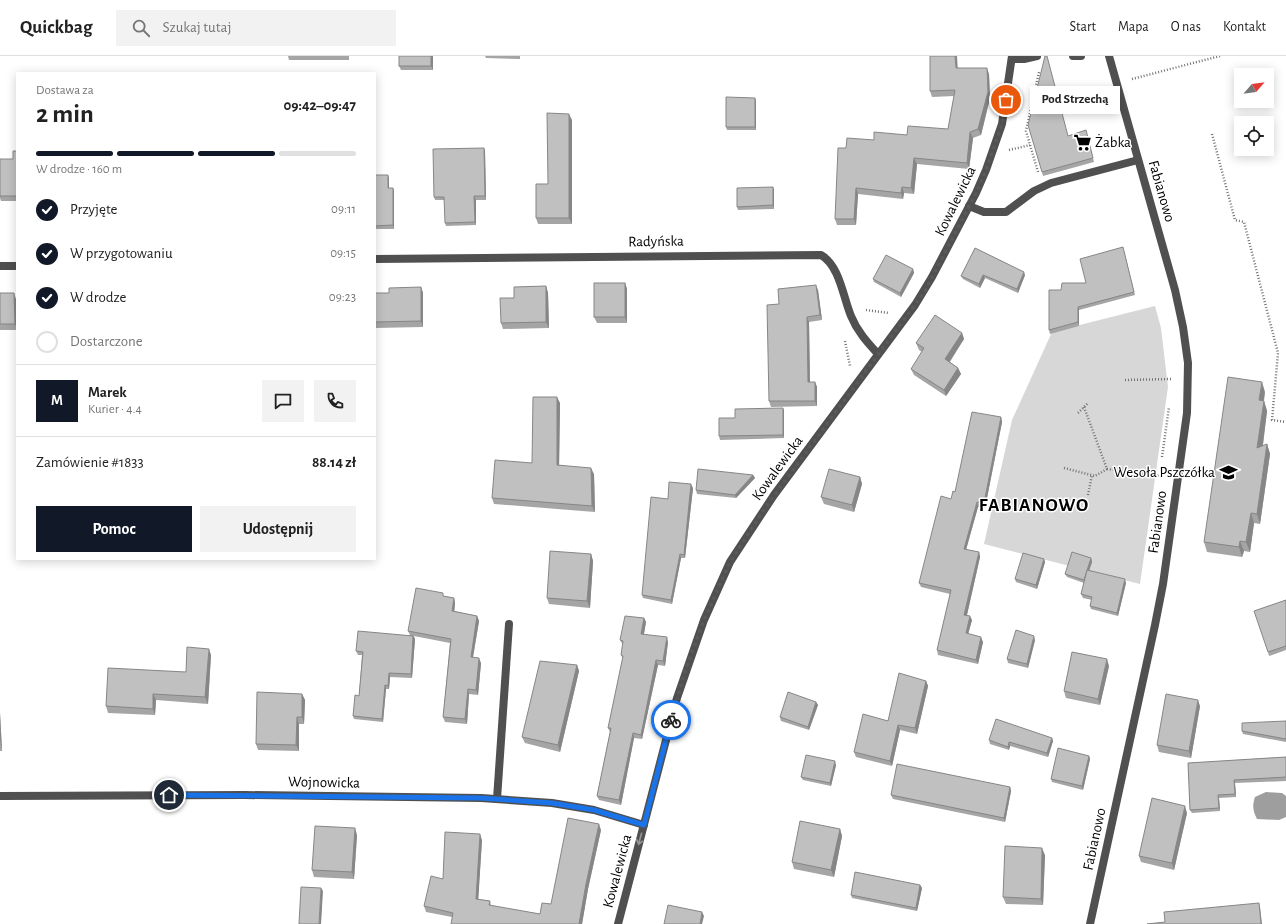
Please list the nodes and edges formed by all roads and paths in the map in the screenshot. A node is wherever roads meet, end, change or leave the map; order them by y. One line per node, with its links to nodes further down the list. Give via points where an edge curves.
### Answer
1 (1037, 56): 6 (street, via 1024,60)
2 (1073, 56): 3 (street)
3 (1081, 56)
4 (1109, 56): 8 (street, Fabianowo)
5 (1220, 56): 8 (path)
6 (1012, 57): 12 (street, Kowalewicka, via 1002,124 986,170)
7 (1039, 71): 11 (path, via 1026,131)
8 (1116, 83): 10 (street, Fabianowo)
9 (1212, 134): 25 (path, via 1235,220 1244,222 1278,353 1272,420)
10 (1138, 160): 11 (street); 39 (street, Fabianowo, via 1183,327 1188,363 1186,413 1163,584)
11 (1042, 187): 12 (street, via 1006,212 984,212)
12 (969, 206): 16 (street, Kowalewicka, via 925,291)
13 (376, 259): 16 (street, Radyńska, via 821,254 833,267 851,317 861,335)
14 (0, 266): 15 (street)
15 (16, 266)
16 (878, 354): 37 (street, Kowalewicka, via 757,520 730,562 686,668)
17 (1170, 372): 18 (path)
18 (1171, 379): 19 (path); 20 (path)
19 (1125, 380)
20 (1171, 385)
21 (1088, 403): 23 (path)
22 (1170, 403): 26 (path)
23 (1084, 407): 24 (path); 28 (path)
24 (1078, 413)
25 (1286, 422)
26 (1162, 461)
27 (1064, 468): 30 (path)
28 (1108, 469): 30 (path); 31 (path)
29 (1161, 469): 31 (path)
30 (1092, 475): 33 (path)
31 (1160, 476): 32 (path)
32 (1160, 484)
33 (1088, 496)
34 (509, 624): 36 (street)
35 (0, 796): 36 (street, Wojnowicka, via 245,795)
36 (497, 799): 37 (street, Wojnowicka, via 552,803 594,810)
37 (644, 825): 38 (street, Kowalewicka, one-way to 38)
38 (618, 924)
39 (1090, 924)

